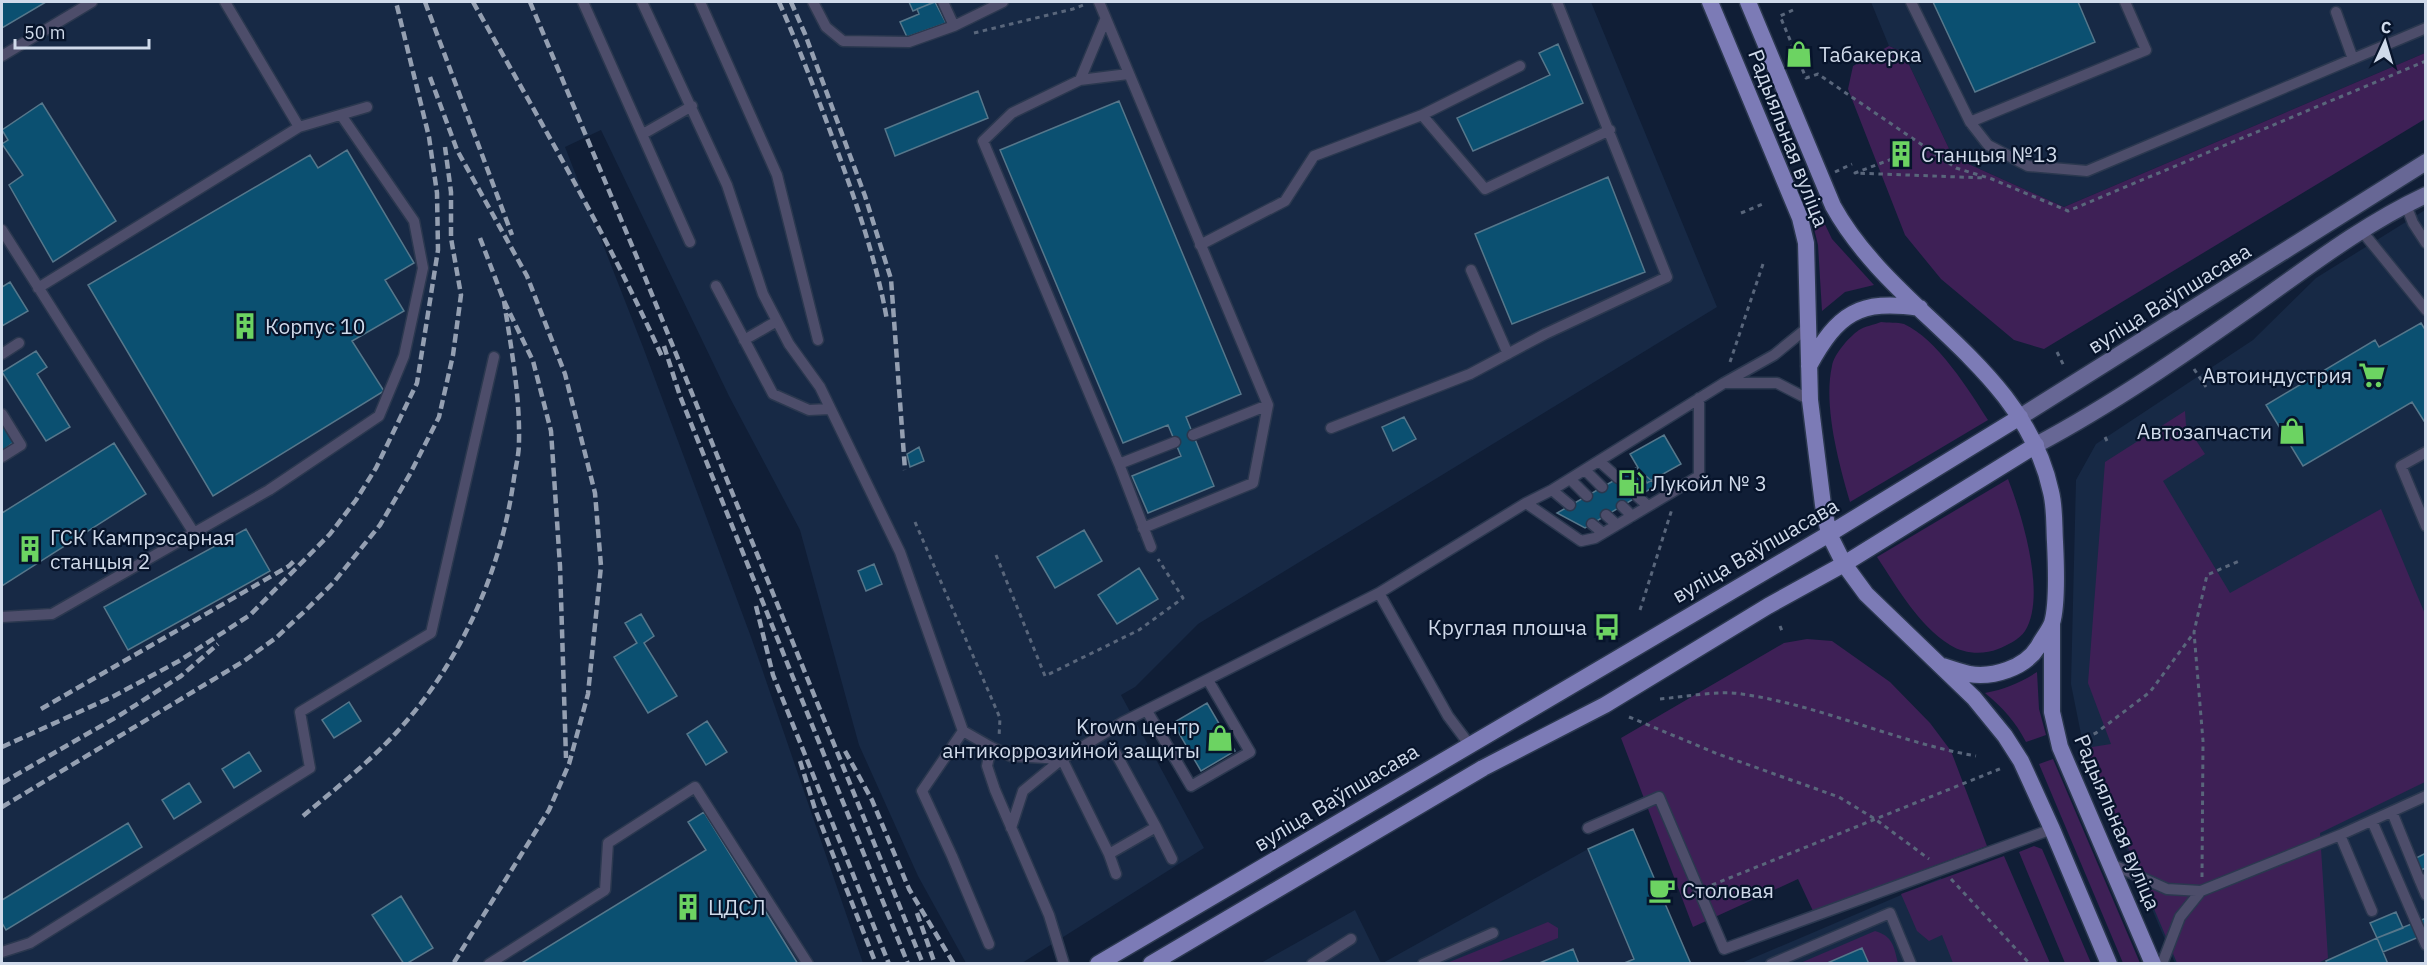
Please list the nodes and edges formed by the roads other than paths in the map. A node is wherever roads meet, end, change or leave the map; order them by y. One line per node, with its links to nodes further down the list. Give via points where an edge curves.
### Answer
1 (92, 2): 19 (lane)
2 (225, 2): 29 (lane)
3 (583, 2): 31 (lane)
4 (642, 2): 24 (lane)
5 (699, 2): 48 (lane, via 777,175)
6 (813, 2): 17 (lane, via 826,27 843,41 909,42)
7 (943, 2): 17 (lane)
8 (1003, 2): 17 (lane)
9 (1099, 2): 16 (lane)
10 (1557, 2): 30 (lane)
11 (1710, 2): 46 (main road, Радыяльная вуліца, via 1800,218 1806,243)
12 (1748, 2): 43 (main road, Радыяльная вуліца, via 1842,222 1863,252)
13 (1911, 2): 28 (lane)
14 (2125, 2): 28 (lane, via 2146,50)
15 (2337, 12): 20 (lane)
16 (1105, 20): 22 (lane); 23 (lane)
17 (954, 26)
18 (2426, 28): 20 (lane)
19 (2, 56)
20 (2353, 59): 28 (lane, via 2087,171 2028,166 1988,145)
21 (1520, 66): 27 (lane)
22 (1128, 75): 23 (lane); 39 (lane)
23 (1080, 80): 68 (lane, via 1012,113 983,141)
24 (692, 106): 31 (lane); 45 (lane, via 727,185 763,294)
25 (367, 108): 26 (lane)
26 (341, 115): 29 (lane); 86 (lane, via 414,220 423,268 404,356 379,416 268,490)
27 (1422, 115): 30 (lane, via 1485,189); 39 (lane, via 1314,156 1285,201)
28 (1970, 122)
29 (299, 127): 42 (lane)
30 (1610, 130): 51 (lane, via 1667,277)
31 (643, 134): 37 (lane)
32 (2426, 162): 60 (main road, вуліца Ваўпшасава)
33 (2426, 195): 34 (main road)
34 (2406, 205): 36 (main road); 38 (lane)
35 (2, 230): 42 (lane)
36 (2361, 230): 44 (lane); 64 (main road, via 2185,354 2092,415)
37 (690, 242)
38 (2426, 243)
39 (1200, 244): 57 (lane)
40 (1471, 270): 51 (lane)
41 (716, 286): 47 (lane)
42 (38, 288): 86 (lane)
43 (1920, 308): 53 (main road, via 1891,304 1871,306 1849,315 1822,342); 60 (main road, Радыяльная вуліца, via 1964,349)
44 (2426, 310)
45 (777, 321): 47 (lane); 58 (lane)
46 (1807, 328): 53 (main road, Радыяльная вуліца); 54 (lane, via 1774,356)
47 (744, 340): 58 (lane, via 773,394 809,411)
48 (818, 340)
49 (19, 343): 50 (lane)
50 (2, 354)
51 (1508, 354): 61 (lane, via 1470,374)
52 (494, 357): 122 (lane, via 431,633 300,712 310,768 30,943)
53 (1809, 366): 56 (main road, Радыяльная вуліца)
54 (1724, 383): 55 (lane); 56 (lane, via 1777,383)
55 (1699, 398): 67 (lane); 79 (lane, via 1699,476)
56 (1810, 400): 88 (main road, Радыяльная вуліца)
57 (1268, 405): 62 (lane); 85 (lane, via 1253,483)
58 (830, 409): 97 (lane, via 900,552)
59 (2, 414): 66 (lane, via 21,445)
60 (2020, 417): 64 (main road, Радыяльная вуліца); 88 (main road, вуліца Ваўпшасава)
61 (1331, 428)
62 (1193, 435)
63 (1175, 442): 68 (lane)
64 (2036, 446): 90 (main road); 93 (main road, Радыяльная вуліца, via 2051,492 2054,522 2056,583)
65 (2426, 452): 84 (lane, via 2401,466)
66 (2, 458)
67 (1599, 461): 69 (lane); 70 (lane)
68 (1119, 464): 85 (lane)
69 (1585, 470): 71 (lane); 72 (lane)
70 (1617, 478)
71 (1570, 479): 73 (lane); 74 (lane)
72 (1602, 487)
73 (1552, 490): 76 (lane); 77 (lane)
74 (1587, 496)
75 (1638, 496): 79 (lane)
76 (1526, 503): 87 (lane, via 1581,541); 91 (lane)
77 (1570, 505)
78 (1622, 506): 81 (lane)
79 (1648, 506): 81 (lane)
80 (1606, 515): 83 (lane)
81 (1632, 516): 83 (lane)
82 (1592, 524): 87 (lane)
83 (1617, 525): 87 (lane)
84 (2426, 525)
85 (1143, 528): 89 (lane)
86 (194, 533): 92 (lane, via 52,614)
87 (1603, 533)
88 (1829, 534): 90 (main road, Радыяльная вуліца); 98 (main road, вуліца Ваўпшасава)
89 (1151, 547)
90 (1844, 564): 94 (main road, Радыяльная вуліца, via 1866,594); 127 (main road, via 1605,705 1483,768)
91 (1379, 593): 95 (lane); 98 (lane, via 1448,716)
92 (2, 617)
93 (2052, 623): 94 (main road, via 2035,652 2012,669 1971,674); 112 (main road, Радыяльная вуліца, via 2052,711 2060,747)
94 (1942, 666): 108 (main road, via 1974,698 2021,761)
95 (1208, 680): 96 (lane); 96 (lane, via 1250,752 1191,786)
96 (1147, 711): 101 (lane)
97 (963, 730): 99 (lane); 120 (lane, via 922,791)
98 (1469, 744): 126 (main road, вуліца Ваўпшасава)
99 (995, 749): 101 (lane, via 1011,756); 106 (lane, via 987,766)
100 (1114, 750): 105 (lane)
101 (1062, 759): 106 (lane, via 1023,791); 110 (lane)
102 (2426, 796): 103 (lane)
103 (2392, 812): 104 (lane); 114 (lane)
104 (2372, 821): 109 (lane); 121 (lane)
105 (1156, 827): 110 (lane); 111 (lane)
106 (1011, 828): 125 (lane, via 1049,915)
107 (1588, 828): 108 (lane, via 1659,797 1724,949)
108 (2052, 829): 132 (main road)
109 (2340, 835): 115 (lane); 117 (lane)
110 (1110, 854): 113 (lane)
111 (1172, 859)
112 (2108, 863): 115 (lane, via 2167,889); 133 (main road, Радыяльная вуліца)
113 (1116, 874)
114 (2423, 880): 116 (lane)
115 (2202, 891): 134 (lane, via 2180,917)
116 (2426, 895)
117 (2372, 911)
118 (1493, 933): 129 (lane)
119 (1351, 939): 128 (lane)
120 (989, 944)
121 (2426, 945)
122 (2, 952)
123 (489, 963): 124 (lane, via 605,890 608,843 695,787)
124 (808, 963)
125 (1064, 963)
126 (1098, 963)
127 (1151, 963)
128 (1312, 963)
129 (1423, 963)
130 (1771, 963): 131 (lane, via 1890,913)
131 (1911, 963)
132 (2109, 963)
133 (2153, 963)
134 (2162, 963)

